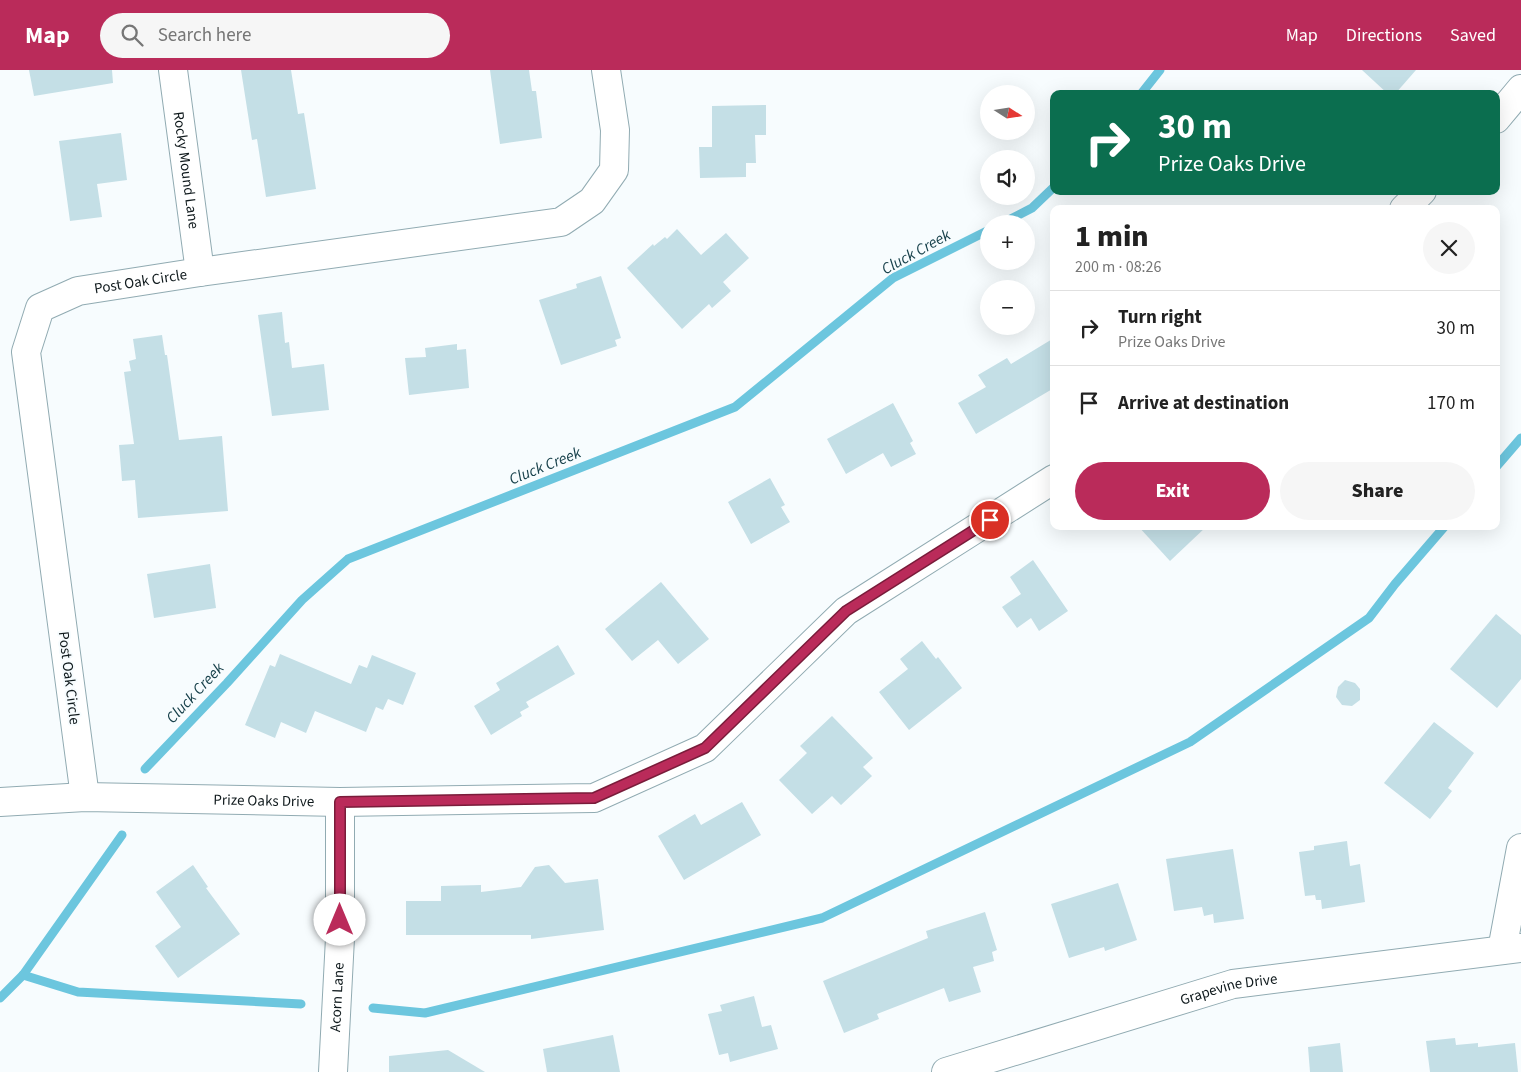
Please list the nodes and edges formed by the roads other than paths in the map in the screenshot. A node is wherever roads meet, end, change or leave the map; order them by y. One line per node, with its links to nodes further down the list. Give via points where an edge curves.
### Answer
1 (173, 70): 7 (street, Rocky Mound Lane)
2 (606, 70): 7 (street, Post Oak Circle, via 615,130 614,170 592,202 561,222)
3 (1521, 89): 4 (street)
4 (1500, 114)
5 (1418, 195): 6 (street)
6 (1408, 205)
7 (200, 272): 9 (street, Post Oak Circle, via 78,291 40,308 26,352)
8 (1050, 482): 11 (street, Prize Oaks Drive, via 846,611 705,748 594,798)
9 (85, 798): 10 (street, Prize Oaks Drive); 11 (street, Prize Oaks Drive)
10 (0, 802)
11 (340, 802): 14 (street, Acorn Lane, via 340,938)
12 (1521, 848): 13 (street)
13 (1512, 949): 15 (street, Grapevine Drive, via 1233,984)
14 (333, 1072)
15 (946, 1072)

